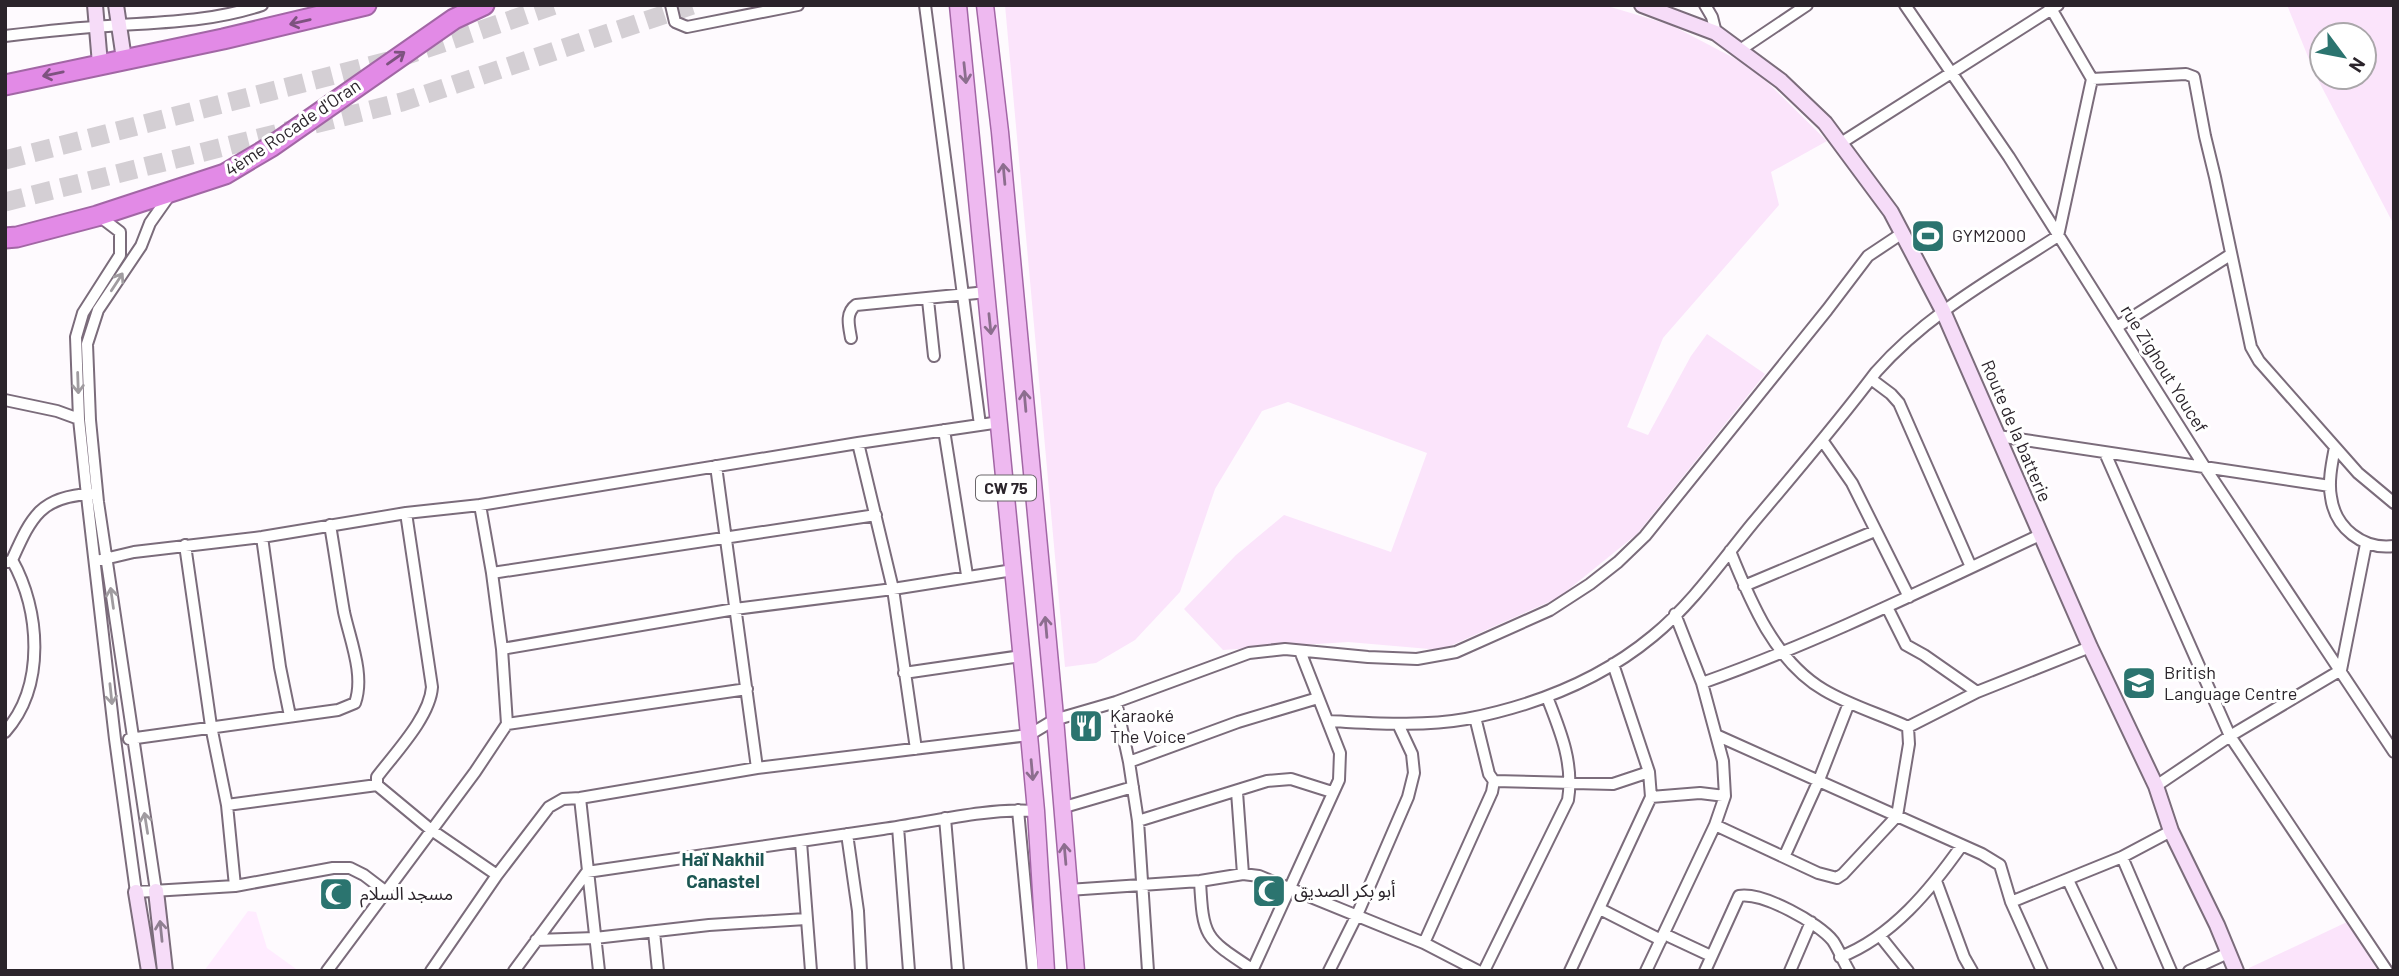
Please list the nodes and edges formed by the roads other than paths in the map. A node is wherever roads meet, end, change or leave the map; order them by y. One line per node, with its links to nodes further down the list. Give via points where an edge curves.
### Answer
1 (94, 5): 17 (main road)
2 (116, 5): 16 (main road)
3 (262, 5): 16 (street, via 192,21)
4 (366, 5): 21 (highway, one-way to 21)
5 (484, 5): 27 (highway, 4ème Rocade d'Oran, one-way to 5, via 225,174 272,146 454,19)
6 (671, 5): 7 (street, via 674,21 687,27)
7 (798, 5)
8 (925, 5): 34 (street)
9 (958, 5): 33 (main road, CW 75, one-way to 33)
10 (985, 5): 98 (main road, one-way to 10)
11 (1642, 5): 18 (main road, Route de la batterie)
12 (1705, 5): 18 (street)
13 (1807, 5): 20 (street)
14 (1905, 5): 23 (street, rue Zighout Youcef)
15 (2053, 7): 23 (street); 24 (street)
16 (118, 25): 17 (street); 21 (main road)
17 (96, 26): 19 (street); 22 (main road)
18 (1716, 33): 20 (main road, Route de la batterie)
19 (5, 36)
20 (1740, 50): 26 (main road, Route de la batterie, via 1805,103)
21 (124, 59): 22 (highway)
22 (100, 64): 25 (highway, one-way to 25)
23 (1951, 73): 26 (street); 30 (street, rue Zighout Youcef)
24 (2092, 79): 30 (street); 32 (street, via 2194,77)
25 (5, 85)
26 (1841, 143): 29 (main road, Route de la batterie, via 1886,204)
27 (172, 193): 28 (highway, 4ème Rocade d'Oran); 36 (street, one-way to 27, via 141,246 150,223)
28 (97, 216): 31 (highway, 4ème Rocade d'Oran); 36 (street, via 120,232 121,254)
29 (1901, 234): 37 (main road, Route de la batterie); 83 (street, via 1868,257 1645,536 1590,584 1550,610 1456,652 1417,659)
30 (2059, 236): 37 (street); 38 (street, rue Zighout Youcef)
31 (5, 238)
32 (2230, 255): 38 (street); 50 (street, via 2254,354)
33 (987, 292): 34 (street); 44 (main road, CW 75, one-way to 44)
34 (962, 295): 35 (street); 45 (street)
35 (928, 300): 39 (street, via 853,307 848,318); 40 (street)
36 (93, 308): 43 (street, one-way to 43, via 76,337); 55 (street, via 87,344)
37 (1943, 311): 41 (street, via 1908,339); 47 (main road, Route de la batterie)
38 (2117, 327): 53 (street, rue Zighout Youcef)
39 (851, 338)
40 (934, 356)
41 (1871, 379): 48 (street); 71 (street, via 1899,403)
42 (5, 400): 43 (street)
43 (79, 419): 55 (street)
44 (1000, 422): 45 (street); 72 (main road, CW 75)
45 (980, 425): 46 (street)
46 (944, 430): 49 (street); 74 (street)
47 (1998, 436): 51 (street); 62 (main road, Route de la batterie)
48 (1822, 440): 61 (street, via 1848,475); 68 (street)
49 (859, 443): 52 (street); 59 (street)
50 (2335, 447): 54 (street); 56 (street)
51 (2105, 453): 53 (street); 107 (street)
52 (716, 466): 57 (street); 64 (street)
53 (2204, 466): 54 (street); 87 (street, rue Zighout Youcef)
54 (2330, 485): 65 (street, via 2339,521)
55 (92, 494): 69 (street); 70 (street, via 62,497 32,517)
56 (2394, 503)
57 (480, 505): 58 (street); 73 (street)
58 (406, 513): 60 (street); 118 (street, via 431,701 377,777)
59 (876, 515): 64 (street); 76 (street)
60 (330, 525): 63 (street); 96 (street, via 359,691 355,703 346,707)
61 (1875, 531): 75 (street); 77 (street)
62 (2040, 535): 71 (street); 81 (main road, Route de la batterie)
63 (262, 537): 66 (street); 96 (street)
64 (725, 538): 73 (street); 79 (street)
65 (2367, 544): 67 (street); 87 (street)
66 (185, 545): 69 (street); 102 (street)
67 (2392, 550)
68 (1730, 551): 75 (street); 80 (street)
69 (102, 560): 108 (street, one-way to 69); 109 (street, one-way to 109)
70 (8, 562): 104 (street, via 23,581 31,610 34,655 30,686 17,719)
71 (1970, 567): 77 (street)
72 (1013, 570): 74 (street); 85 (main road, CW 75)
73 (492, 573): 82 (street)
74 (967, 575): 76 (street)
75 (1744, 586): 84 (street)
76 (893, 589): 79 (street); 88 (street)
77 (1909, 597): 78 (street)
78 (1887, 607): 84 (street); 91 (street, via 1906,645)
79 (736, 609): 82 (street); 90 (street)
80 (1675, 614): 86 (street, via 1655,635); 89 (street)
81 (2090, 647): 91 (street); 119 (main road, Route de la batterie)
82 (502, 649): 101 (street)
83 (1300, 651): 93 (street); 94 (street, via 1249,653)
84 (1781, 654): 89 (street); 95 (street, via 1816,685)
85 (1021, 656): 88 (street); 105 (main road, CW 75)
86 (1613, 664): 92 (street); 114 (street)
87 (2341, 670): 107 (street); 111 (street, rue Zighout Youcef)
88 (904, 673): 110 (street)
89 (1702, 683): 106 (street)
90 (747, 689): 101 (street); 113 (street)
91 (1978, 692): 103 (street)
92 (1547, 697): 97 (street); 117 (street, via 1563,739)
93 (1318, 698): 99 (street); 112 (street)
94 (1116, 702): 98 (street); 112 (street)
95 (1849, 703): 103 (street); 115 (street)
96 (290, 716): 102 (street)
97 (1475, 717): 100 (street); 116 (street)
98 (1054, 720): 105 (street); 127 (main road)
99 (1328, 721): 100 (street); 122 (street, via 1340,753 1339,780)
100 (1398, 723): 157 (street, via 1412,754 1414,773)
101 (507, 724): 135 (street)
102 (211, 726): 108 (street); 126 (street)
103 (1908, 727): 130 (street)
104 (5, 732)
105 (1029, 735): 110 (street); 129 (main road, CW 75, one-way to 129)
106 (1716, 735): 115 (street); 123 (street, via 1726,778)
107 (2230, 736): 119 (street); 200 (street)
108 (133, 738): 109 (street); 152 (street, one-way to 108)
109 (116, 739): 154 (street)
110 (916, 749): 113 (street)
111 (2394, 752)
112 (1129, 762): 120 (street)
113 (757, 768): 125 (street)
114 (1649, 772): 117 (street, via 1613,784); 124 (street)
115 (1819, 780): 130 (street); 140 (street)
116 (1494, 781): 117 (street); 165 (street)
117 (1571, 782): 188 (street, via 1568,800)
118 (377, 785): 126 (street); 135 (street)
119 (2156, 786): 136 (main road, Route de la batterie)
120 (1133, 787): 127 (street); 132 (street)
121 (1237, 792): 122 (street, via 1267,781 1291,779); 132 (street); 143 (street)
122 (1332, 792): 150 (street)
123 (1725, 796): 124 (street); 133 (street)
124 (1651, 797): 156 (street)
125 (580, 798): 142 (street); 144 (street, via 563,799 549,807)
126 (227, 805): 149 (street)
127 (1062, 808): 151 (main road, one-way to 127)
128 (1018, 810): 129 (street); 131 (street); 182 (street)
129 (1036, 811): 183 (main road, CW 75)
130 (1897, 816): 139 (street); 140 (street, via 1837,878)
131 (945, 818): 134 (street); 181 (street)
132 (1138, 821): 148 (street)
133 (1715, 825): 140 (street); 162 (street)
134 (898, 827): 137 (street); 180 (street)
135 (430, 829): 144 (street); 153 (street)
136 (2171, 831): 141 (street); 166 (main road, Route de la batterie)
137 (847, 834): 138 (street); 179 (street)
138 (802, 842): 142 (street); 158 (street)
139 (1962, 845): 147 (street); 155 (street, via 2000,865)
140 (1784, 855)
141 (2122, 857): 145 (street); 197 (street)
142 (587, 872): 163 (street); 164 (street)
143 (1243, 874): 146 (street); 150 (street)
144 (497, 875): 174 (street)
145 (2067, 880): 155 (street); 196 (street)
146 (1200, 881): 148 (street); 171 (street, via 1202,919 1210,939)
147 (1936, 881): 161 (street); 194 (street)
148 (1143, 884): 151 (street); 185 (street)
149 (235, 886): 152 (street); 153 (street, via 350,868)
150 (1289, 887): 157 (street); 171 (street)
151 (1068, 890): 184 (main road)
152 (156, 891): 154 (street); 172 (main road, one-way to 152)
153 (384, 891): 173 (street)
154 (136, 892): 170 (main road)
155 (2011, 902): 195 (street)
156 (1600, 909): 162 (street); 189 (street)
157 (1357, 915): 165 (street); 186 (street)
158 (806, 919): 160 (street); 178 (street)
159 (1811, 922): 167 (street, via 1762,899 1739,896); 168 (street, via 1831,939); 169 (street)
160 (654, 932): 163 (street); 177 (street)
161 (1880, 936): 168 (street); 193 (street)
162 (1662, 937): 167 (street); 190 (street)
163 (596, 938): 164 (street); 176 (street)
164 (536, 940): 175 (street)
165 (1424, 943): 187 (street)
166 (2228, 953): 198 (street); 199 (main road, Route de la batterie)
167 (1712, 956): 191 (street)
168 (1840, 957): 192 (street)
169 (1792, 969)
170 (150, 970)
171 (1252, 970)
172 (165, 971)
173 (327, 971)
174 (431, 971)
175 (514, 971)
176 (599, 971)
177 (658, 971)
178 (811, 971)
179 (861, 971)
180 (909, 971)
181 (958, 971)
182 (1033, 971)
183 (1045, 971)
184 (1076, 971)
185 (1148, 971)
186 (1329, 971)
187 (1478, 971)
188 (1485, 971)
189 (1570, 971)
190 (1646, 971)
191 (1705, 971)
192 (1849, 971)
193 (1908, 971)
194 (1972, 971)
195 (2042, 971)
196 (2110, 971)
197 (2171, 971)
198 (2189, 971)
199 (2236, 971)
200 (2387, 971)

